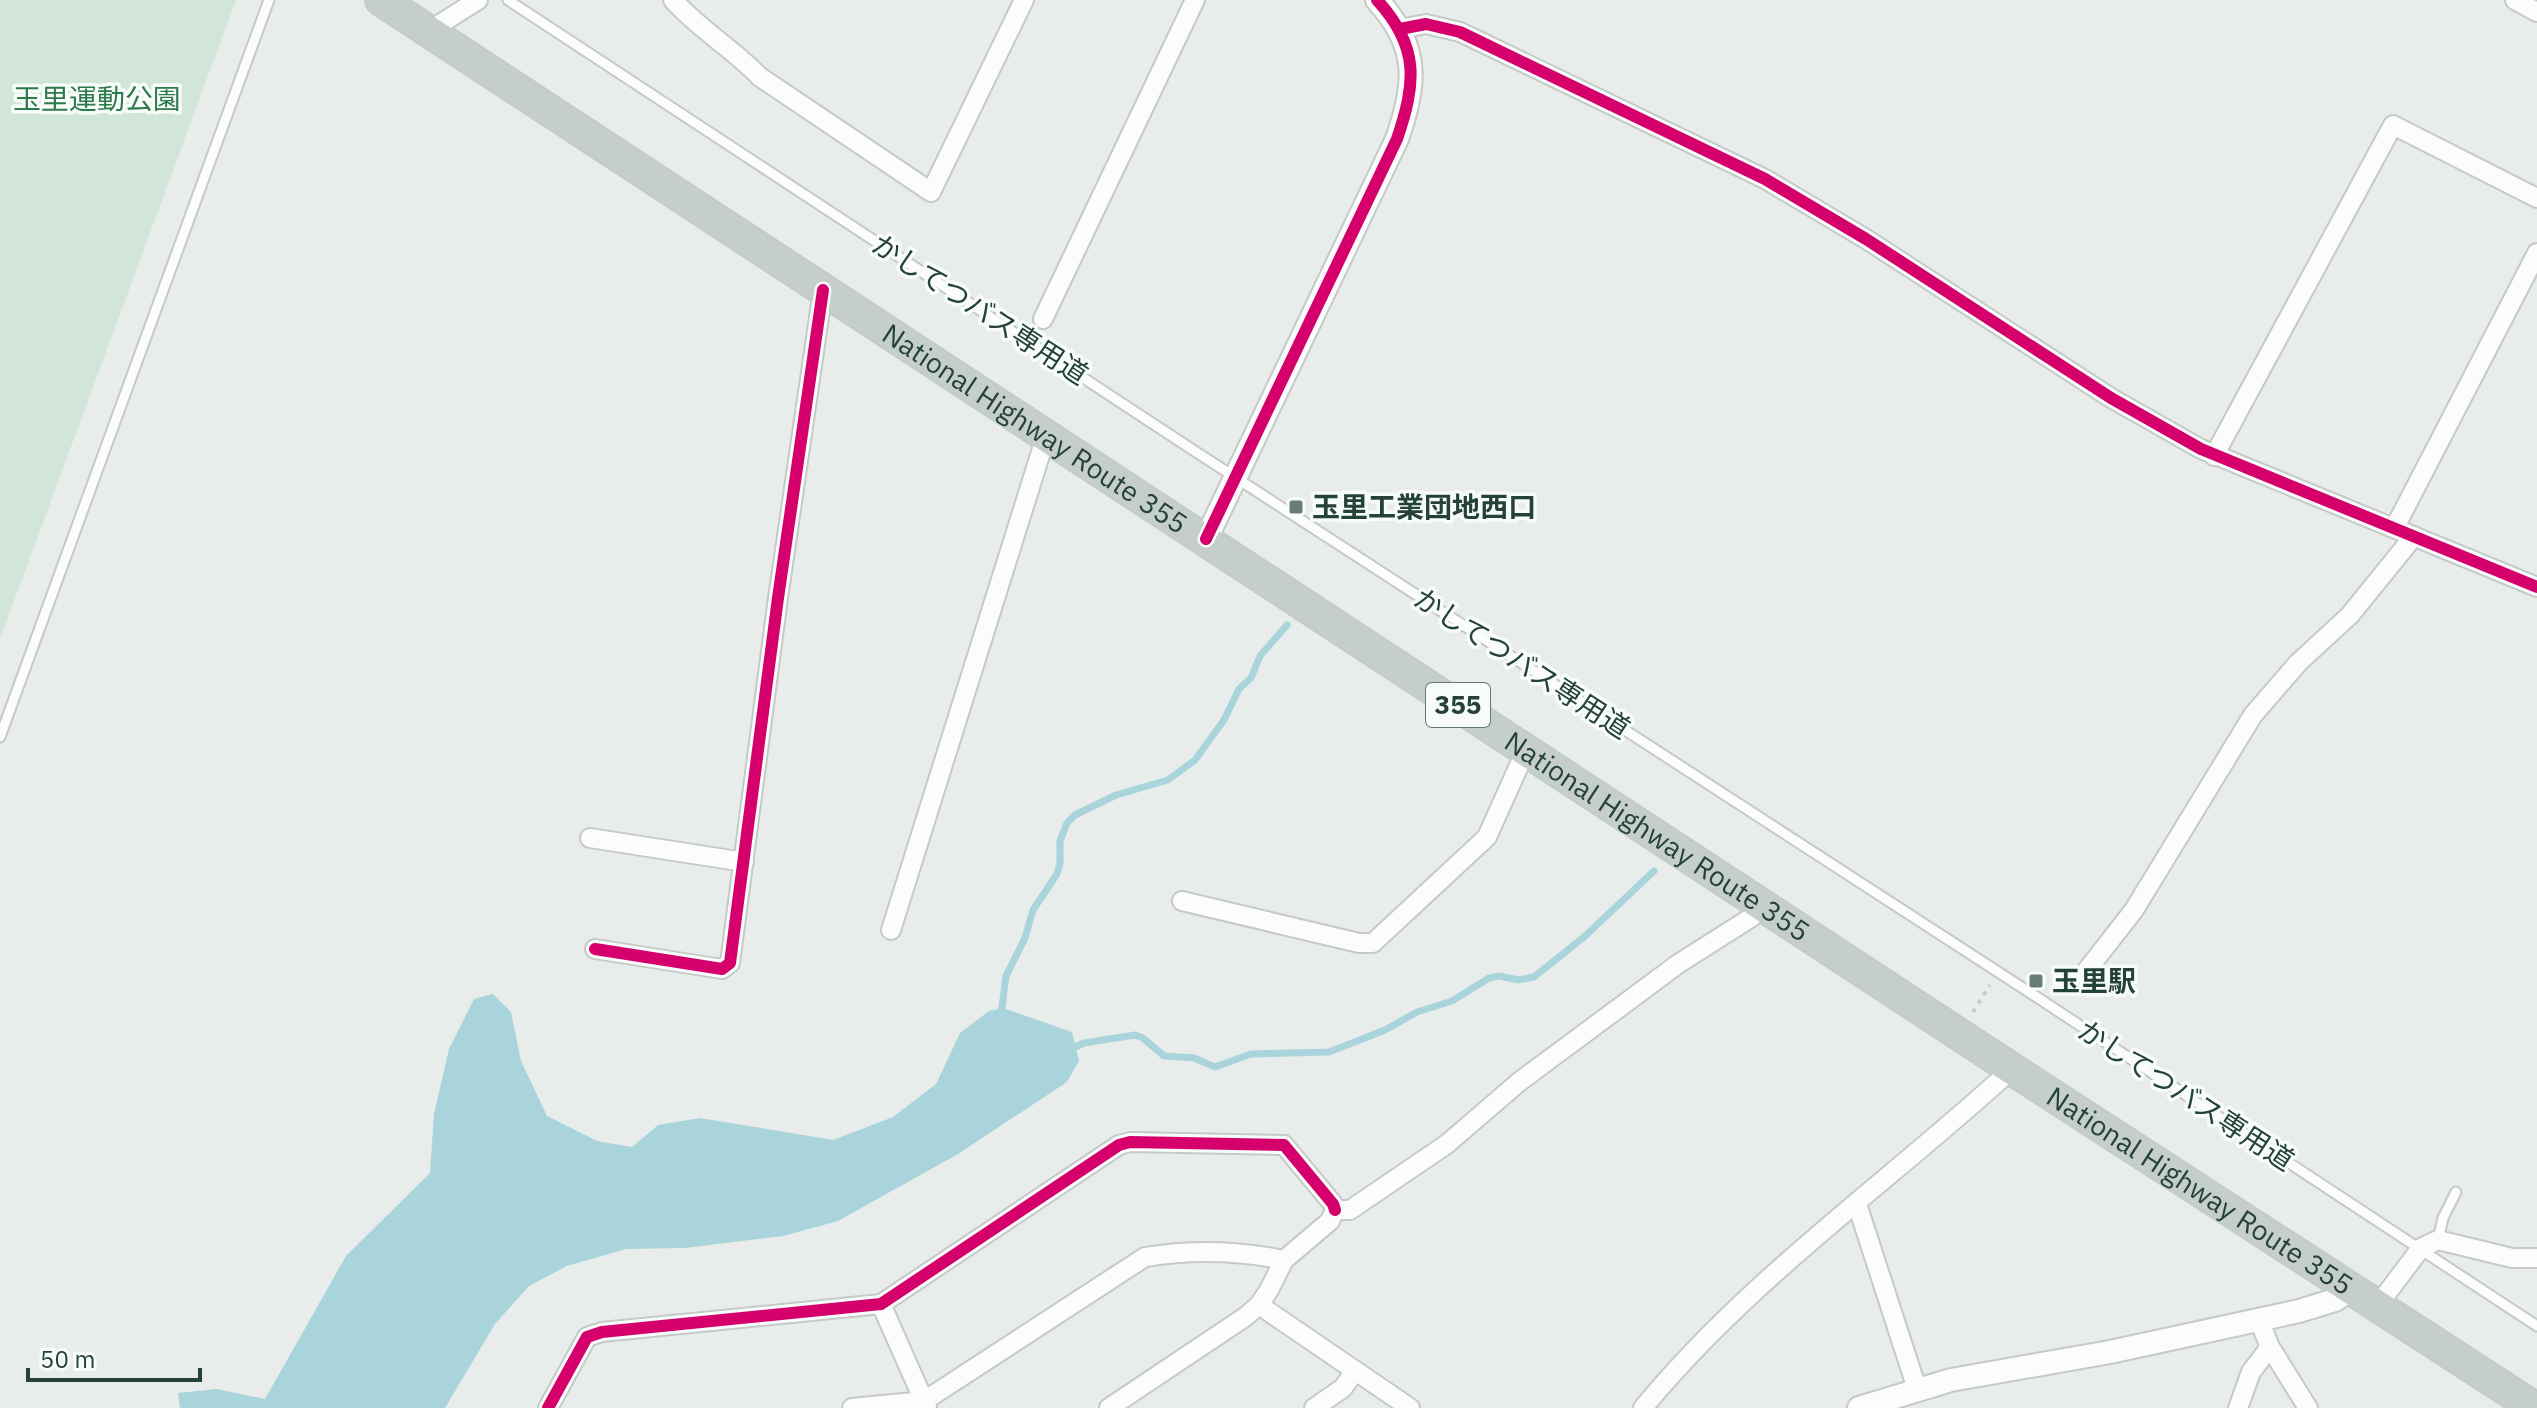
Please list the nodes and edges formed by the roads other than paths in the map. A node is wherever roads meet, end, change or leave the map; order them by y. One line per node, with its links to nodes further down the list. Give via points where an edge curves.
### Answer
1 (269, 0): 24 (lane)
2 (381, 0): 12 (highway, National Highway Route 355 / 355)
3 (478, 0): 12 (street)
4 (508, 0): 19 (lane, かしてつバス専用道)
5 (673, 0): 6 (street, via 760,77 931,192)
6 (1024, 0)
7 (1195, 0): 16 (street)
8 (1377, 0): 11 (street)
9 (2515, 0): 10 (street)
10 (2537, 12)
11 (1400, 29): 18 (street, via 1426,24 1460,32 1765,179 2111,398); 19 (street, via 1412,83 1397,139)
12 (429, 31): 15 (highway, National Highway Route 355 / 355)
13 (2537, 198): 18 (street, via 2393,125)
14 (2537, 253): 20 (street)
15 (823, 290): 17 (highway, National Highway Route 355 / 355); 27 (street)
16 (1043, 319)
17 (1046, 436): 22 (highway, National Highway Route 355 / 355); 30 (street)
18 (2214, 456): 20 (street)
19 (1235, 477): 22 (street); 37 (lane, かしてつバス専用道, via 1998,973)
20 (2395, 527): 21 (street)
21 (2414, 536): 23 (street); 32 (street, via 2350,615 2253,715 2134,910)
22 (1206, 539): 25 (highway, National Highway Route 355 / 355)
23 (2537, 587)
24 (0, 737)
25 (1526, 750): 28 (street, via 1487,837 1373,943); 29 (highway, National Highway Route 355 / 355)
26 (590, 838): 27 (street)
27 (744, 862): 31 (street, via 727,967)
28 (1182, 901)
29 (1763, 906): 33 (highway, National Highway Route 355 / 355); 36 (street, via 1519,1082 1447,1144 1350,1210)
30 (891, 930)
31 (595, 949)
32 (2084, 974)
33 (2012, 1069): 35 (street); 40 (highway, National Highway Route 355 / 355)
34 (2456, 1192): 37 (lane)
35 (1857, 1204): 47 (street); 54 (street, via 1679,1364)
36 (1335, 1210): 39 (street, via 1330,1221); 41 (street, via 1284,1145 1125,1143)
37 (2430, 1244): 38 (street); 40 (street); 44 (lane, かしてつバス専用道)
38 (2537, 1258)
39 (1284, 1260): 42 (street); 48 (street, via 1186,1250 1145,1257)
40 (2366, 1297): 43 (street); 58 (highway, National Highway Route 355 / 355)
41 (881, 1304): 48 (street); 49 (street, via 593,1335 582,1343)
42 (1259, 1305): 46 (street); 51 (street)
43 (2259, 1320): 45 (street); 47 (street)
44 (2537, 1326)
45 (2270, 1347): 56 (street, via 2251,1372); 57 (street)
46 (1355, 1371): 52 (street, via 1343,1388); 53 (street)
47 (1917, 1389): 55 (street)
48 (926, 1404): 50 (street)
49 (548, 1408)
50 (852, 1408)
51 (1109, 1408)
52 (1314, 1408)
53 (1410, 1408)
54 (1643, 1408)
55 (1859, 1408)
56 (2238, 1408)
57 (2308, 1408)
58 (2535, 1408)

